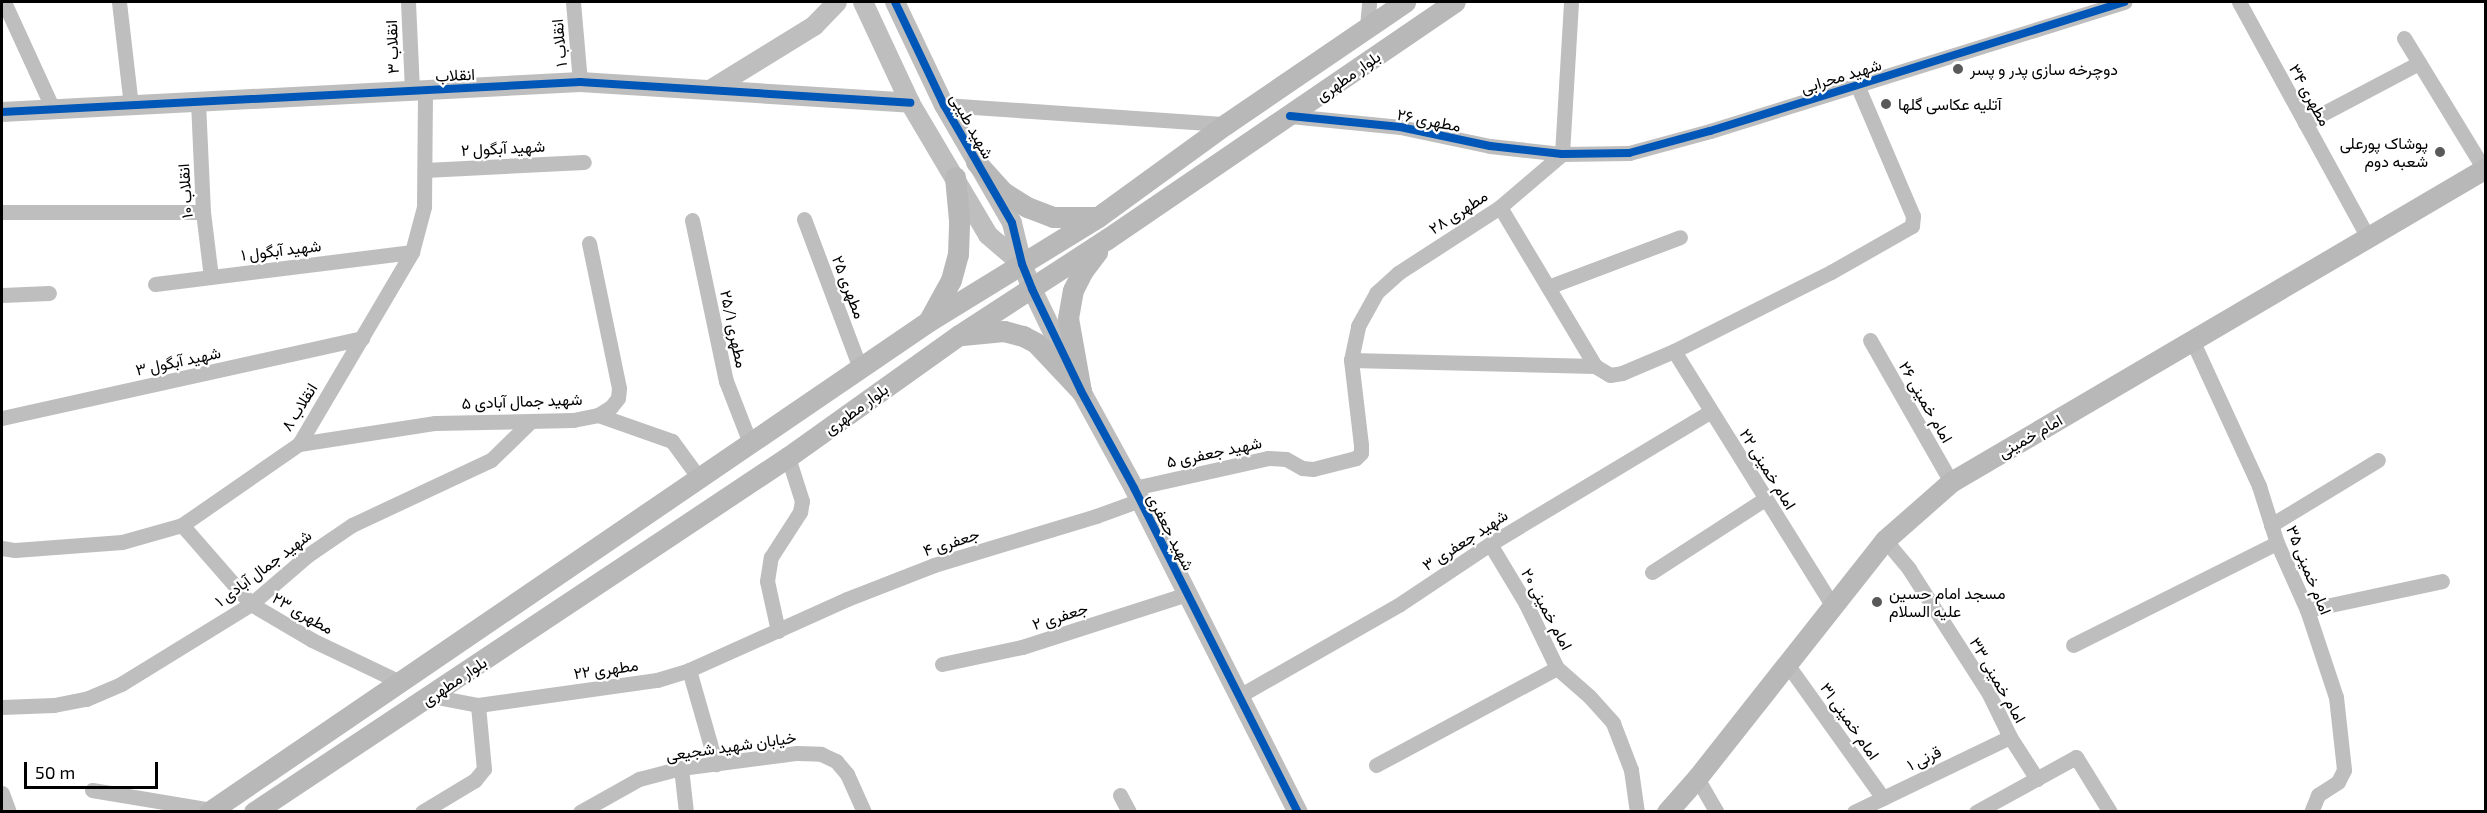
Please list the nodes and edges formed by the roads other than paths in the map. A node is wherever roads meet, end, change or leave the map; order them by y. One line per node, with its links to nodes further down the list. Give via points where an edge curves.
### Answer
1 (4, 2): 25 (street)
2 (119, 2): 23 (street)
3 (408, 2): 19 (street, انقلاب ۳)
4 (573, 2): 17 (street, انقلاب ۱)
5 (837, 2): 20 (street, via 814,26)
6 (862, 2): 22 (street)
7 (895, 2): 24 (street, شهید طیبی)
8 (1369, 2): 14 (street)
9 (1405, 2): 14 (main road, بلوار مطهری)
10 (1455, 2): 27 (main road, بلوار مطهری)
11 (1570, 2): 30 (street)
12 (2124, 2): 18 (street, شهید محرابی)
13 (2239, 2): 28 (street, مطهری ۳۴)
14 (1367, 27): 29 (main road, بلوار مطهری)
15 (2404, 38): 16 (street)
16 (2419, 63): 28 (street); 33 (street)
17 (580, 82): 19 (street, انقلاب); 20 (street, انقلاب)
18 (1857, 85): 30 (street, شهید محرابی, via 1629,153); 60 (street, via 1913,216 1912,226 1831,272)
19 (418, 90): 21 (street, انقلاب); 34 (street, انقلاب ۸)
20 (710, 90): 22 (street, انقلاب)
21 (198, 102): 23 (street, انقلاب); 38 (street, انقلاب ۱۰)
22 (910, 103): 35 (street)
23 (131, 105): 25 (street, انقلاب)
24 (944, 105): 29 (street); 32 (street, شهید طیبی)
25 (53, 109): 26 (street, انقلاب)
26 (2, 112)
27 (1290, 116): 30 (street, مطهری ۲۶, via 1400,127 1490,146); 44 (main road, بلوار مطهری)
28 (2305, 123): 43 (street, مطهری ۳۴)
29 (1226, 124): 39 (main road, بلوار مطهری)
30 (1562, 154): 36 (street, مطهری ۲۸)
31 (584, 162): 34 (street, شهید آبگول ۲)
32 (976, 162): 39 (main road, via 1003,192 1027,207 1053,217); 47 (street, شهید طیبی, via 1012,223)
33 (2485, 169): 43 (main road, امام خمینی)
34 (425, 170): 46 (street, انقلاب ۸, via 424,207)
35 (955, 177): 47 (street, via 988,235); 54 (main road, via 958,254 951,280)
36 (1500, 207): 50 (street); 61 (street, مطهری ۲۸, via 1398,273 1376,293 1358,326)
37 (2, 212): 38 (street)
38 (203, 212): 48 (street, انقلاب ۱۰)
39 (1098, 217): 47 (main road, بلوار مطهری)
40 (804, 219): 63 (street, مطهری ۲۵)
41 (692, 220): 69 (street, مطهری ۲۵/۱, via 726,381)
42 (1680, 237): 50 (street)
43 (2368, 238): 58 (main road, امام خمینی)
44 (1107, 239): 51 (main road, بلوار مطهری); 64 (main road, via 1073,290 1068,318)
45 (589, 243): 66 (street, شهید جمال آبادی ۵, via 619,388 611,407)
46 (412, 252): 48 (street, شهید آبگول ۱); 56 (street, انقلاب ۸)
47 (1022, 264): 51 (street, شهید جعفری); 54 (main road, بلوار مطهری)
48 (211, 277): 49 (street, شهید آبگول ۱)
49 (155, 284)
50 (1548, 287): 62 (street)
51 (1032, 289): 55 (main road, بلوار مطهری); 64 (street, شهید جعفری)
52 (49, 293): 53 (street)
53 (2, 295)
54 (926, 323): 59 (main road); 63 (main road, بلوار مطهری)
55 (959, 335): 59 (main road, بلوار مطهری); 64 (main road, via 1004,331 1023,336 1036,343)
56 (362, 338): 67 (street, شهید آبگول ۳); 70 (street, انقلاب ۸)
57 (1870, 340): 75 (street, امام خمینی ۲۶)
58 (2192, 340): 75 (main road, امام خمینی); 79 (street, امام خمینی ۳۵, via 2235,428)
59 (940, 349): 72 (main road, بلوار مطهری)
60 (1674, 351): 62 (street, via 1622,373 1610,375); 65 (street, امام خمینی ۲۲)
61 (1351, 360): 62 (street); 71 (street, مطهری ۲۸)
62 (1595, 366)
63 (860, 368): 69 (main road, بلوار مطهری)
64 (1081, 391): 76 (street, شهید جعفری)
65 (1710, 412): 77 (street, امام خمینی ۲۲); 82 (street, شهید جعفری ۳)
66 (598, 415): 68 (street, شهید جمال آبادی ۵); 74 (street, via 672,441)
67 (2, 418)
68 (531, 421): 70 (street, شهید جمال آبادی ۵, via 435,423); 87 (street, شهید جمال آبادی ۱, via 491,460 352,525 308,555)
69 (750, 443): 74 (main road, بلوار مطهری)
70 (299, 444): 78 (street, انقلاب ۸)
71 (1361, 446): 76 (street, شهید جعفری ۵, via 1361,453 1350,462 1313,469 1286,459 1268,458)
72 (788, 458): 90 (street, via 802,501 801,512 771,557 767,581); 97 (main road, بلوار مطهری)
73 (2378, 460): 79 (street)
74 (699, 478): 96 (main road, بلوار مطهری)
75 (1951, 482): 80 (main road, امام خمینی)
76 (1137, 494): 86 (street, شهید جعفری); 90 (street, جعفری ۴, via 934,565)
77 (1765, 499): 84 (street); 88 (street, امام خمینی ۲۲)
78 (182, 525): 83 (street, انقلاب ۸, via 122,542); 87 (street, مطهری ۲۳)
79 (2271, 525): 81 (street, امام خمینی ۳۵)
80 (1885, 540): 88 (main road, امام خمینی); 101 (street, امام خمینی ۳۳, via 1909,569 1982,682)
81 (2277, 543): 89 (street, امام خمینی ۳۵); 91 (street)
82 (1491, 544): 94 (street, امام خمینی ۲۰); 98 (street, شهید جعفری ۳, via 1400,604)
83 (2, 548)
84 (1652, 572)
85 (2442, 581): 89 (street)
86 (1187, 594): 92 (street, جعفری ۲, via 1022,647); 98 (street, شهید جعفری)
87 (250, 604): 96 (street, مطهری ۲۳, via 330,649); 100 (street, شهید جمال آبادی ۱, via 121,684 86,699)
88 (1833, 606): 93 (main road, امام خمینی)
89 (2307, 610): 126 (street, امام خمینی ۳۵, via 2336,697 2344,770 2338,782 2318,795)
90 (777, 631): 95 (street, مطهری ۲۲)
91 (2073, 645)
92 (942, 664)
93 (1787, 664): 105 (main road, امام خمینی); 110 (street, امام خمینی ۳۱)
94 (1557, 669): 103 (street); 120 (street, امام خمینی ۲۰, via 1613,723 1631,770)
95 (688, 670): 99 (street, مطهری ۲۲, via 657,680); 102 (street)
96 (400, 682): 111 (main road, بلوار مطهری)
97 (431, 696): 99 (street, مطهری ۲۲); 113 (main road, بلوار مطهری)
98 (1239, 696): 119 (street, شهید جعفری)
99 (478, 705): 114 (street, via 484,769 475,780)
100 (2, 707)
101 (2010, 737): 106 (street, امام خمینی ۳۳); 110 (street, قرنی ۱)
102 (716, 764): 104 (street, خیابان شهید شجیعی); 117 (street, خیابان شهید شجیعی, via 797,753 821,754 836,761 847,774)
103 (1376, 765)
104 (681, 768): 115 (street, خیابان شهید شجیعی, via 639,779); 116 (street)
105 (1697, 778): 121 (main road, امام خمینی); 122 (street)
106 (2037, 779): 124 (street); 125 (street, via 2076,758)
107 (92, 790): 111 (street)
108 (2, 792): 112 (street)
109 (1120, 795): 118 (street)
110 (1882, 798): 123 (street, قرنی ۱)
111 (210, 811)
112 (9, 812)
113 (254, 812)
114 (422, 812)
115 (580, 812)
116 (686, 812)
117 (864, 812)
118 (1129, 812)
119 (1298, 812)
120 (1637, 812)
121 (1667, 812)
122 (1717, 812)
123 (1854, 812)
124 (1976, 812)
125 (2110, 812)
126 (2311, 812)

